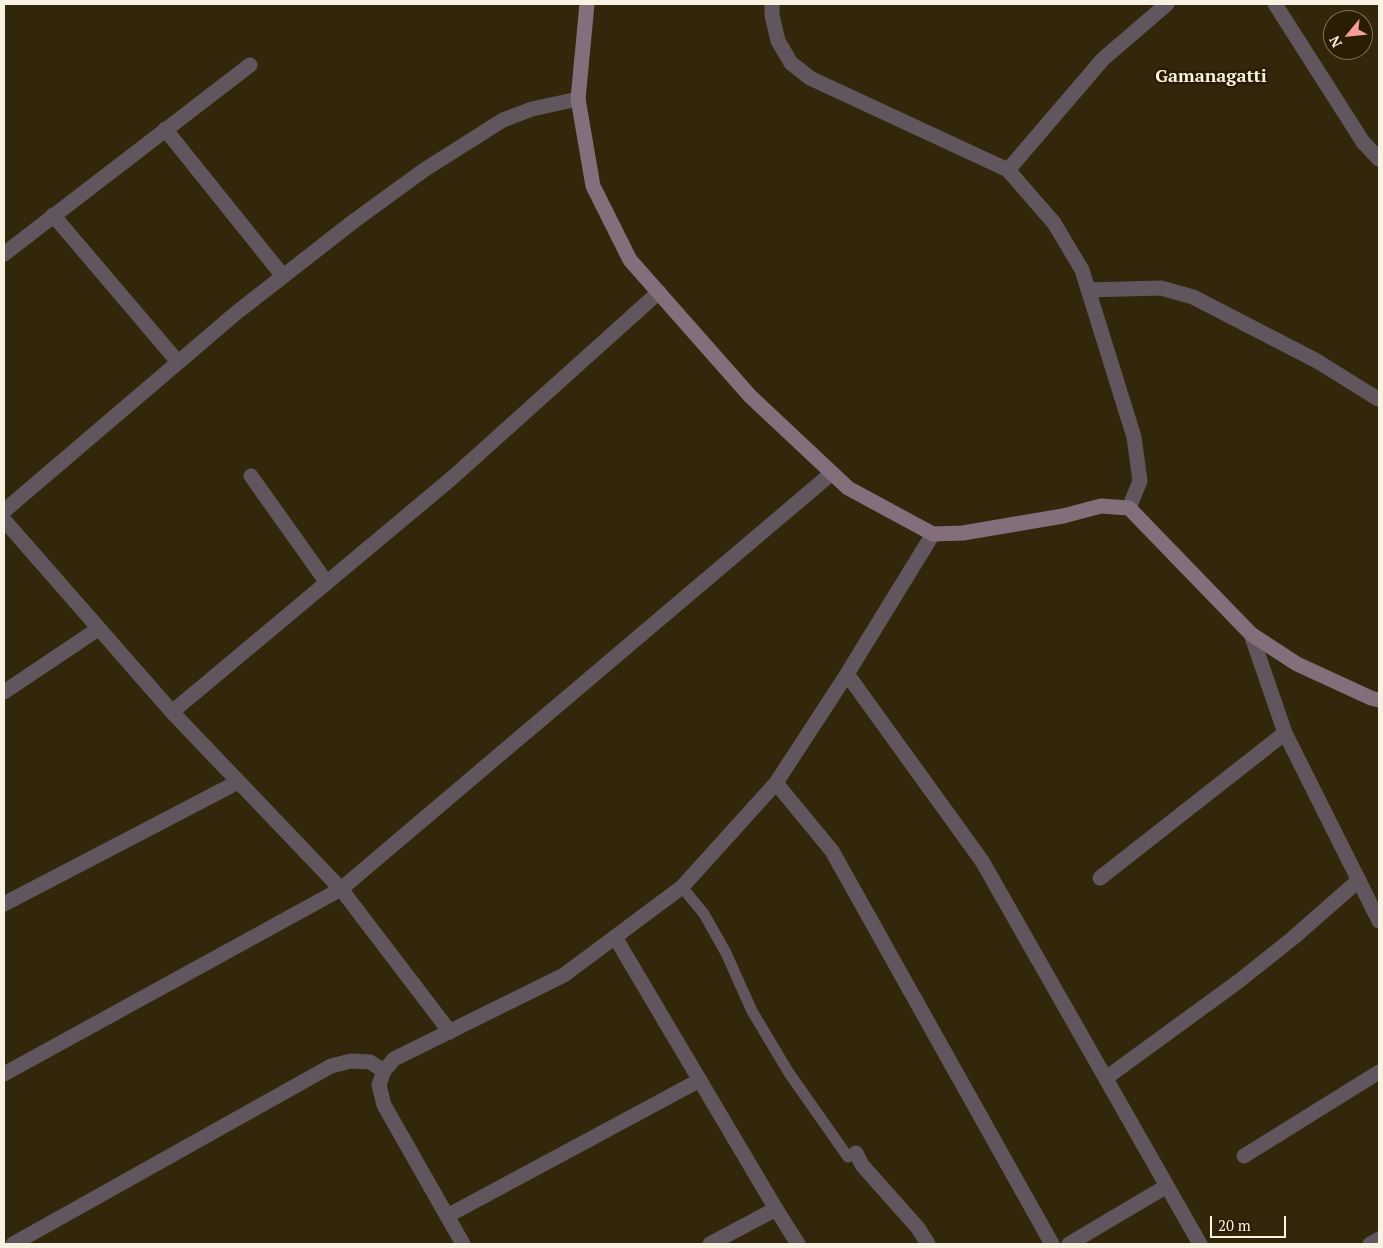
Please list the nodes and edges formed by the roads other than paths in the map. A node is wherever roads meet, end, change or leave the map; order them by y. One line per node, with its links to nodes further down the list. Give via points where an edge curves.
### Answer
1 (587, 4): 6 (main road)
2 (772, 4): 9 (street, via 778,41 791,62 810,78)
3 (1167, 4): 9 (street, via 1103,59)
4 (1275, 4): 8 (street, via 1363,142)
5 (250, 65): 7 (street)
6 (578, 99): 12 (street, via 503,120 424,170); 14 (main road, via 593,186 630,260)
7 (165, 129): 10 (street); 12 (street)
8 (1379, 159)
9 (1008, 170): 13 (street, via 1054,223 1082,270)
10 (53, 215): 11 (street); 15 (street)
11 (4, 254)
12 (283, 276): 15 (street)
13 (1088, 290): 16 (street, via 1161,288 1193,297 1317,361); 19 (street, via 1134,437 1140,481)
14 (659, 292): 17 (main road, via 750,396); 23 (street, via 452,478)
15 (178, 362): 20 (street)
16 (1378, 399)
17 (832, 473): 22 (main road, via 848,488); 36 (street)
18 (251, 476): 23 (street)
19 (1128, 508): 22 (main road, via 1101,506 964,533); 25 (main road)
20 (4, 510)
21 (4, 520): 24 (street)
22 (933, 534): 26 (street)
23 (327, 582): 29 (street)
24 (98, 629): 27 (street); 29 (street)
25 (1251, 634): 28 (main road, via 1298,664); 30 (street)
26 (847, 674): 32 (street); 44 (street, via 982,861)
27 (4, 692)
28 (1379, 700)
29 (172, 712): 31 (street)
30 (1285, 733): 33 (street); 34 (street)
31 (238, 782): 36 (street); 37 (street)
32 (776, 783): 35 (street); 57 (street, via 832,851)
33 (1100, 878)
34 (1359, 880): 38 (street); 44 (street, via 1239,981)
35 (682, 887): 39 (street); 46 (lane, via 704,914 752,1011 789,1073)
36 (341, 889): 40 (street); 43 (street)
37 (4, 904)
38 (1379, 921)
39 (615, 937): 40 (street, via 564,975); 45 (street)
40 (450, 1032): 41 (street, via 394,1059)
41 (384, 1071): 50 (street, via 379,1085 384,1104); 52 (street, via 370,1062 351,1061 331,1066)
42 (1379, 1072): 47 (street)
43 (4, 1074)
44 (1106, 1078): 48 (street)
45 (700, 1080): 49 (street); 50 (street)
46 (852, 1156): 56 (street, via 918,1228)
47 (1244, 1156)
48 (1167, 1186): 58 (street); 59 (street)
49 (776, 1209): 54 (street); 55 (street)
50 (447, 1216): 53 (street)
51 (1379, 1239): 60 (street)
52 (13, 1244)
53 (463, 1244)
54 (710, 1244)
55 (798, 1244)
56 (928, 1244)
57 (1052, 1244)
58 (1069, 1244)
59 (1200, 1244)
60 (1370, 1244)

